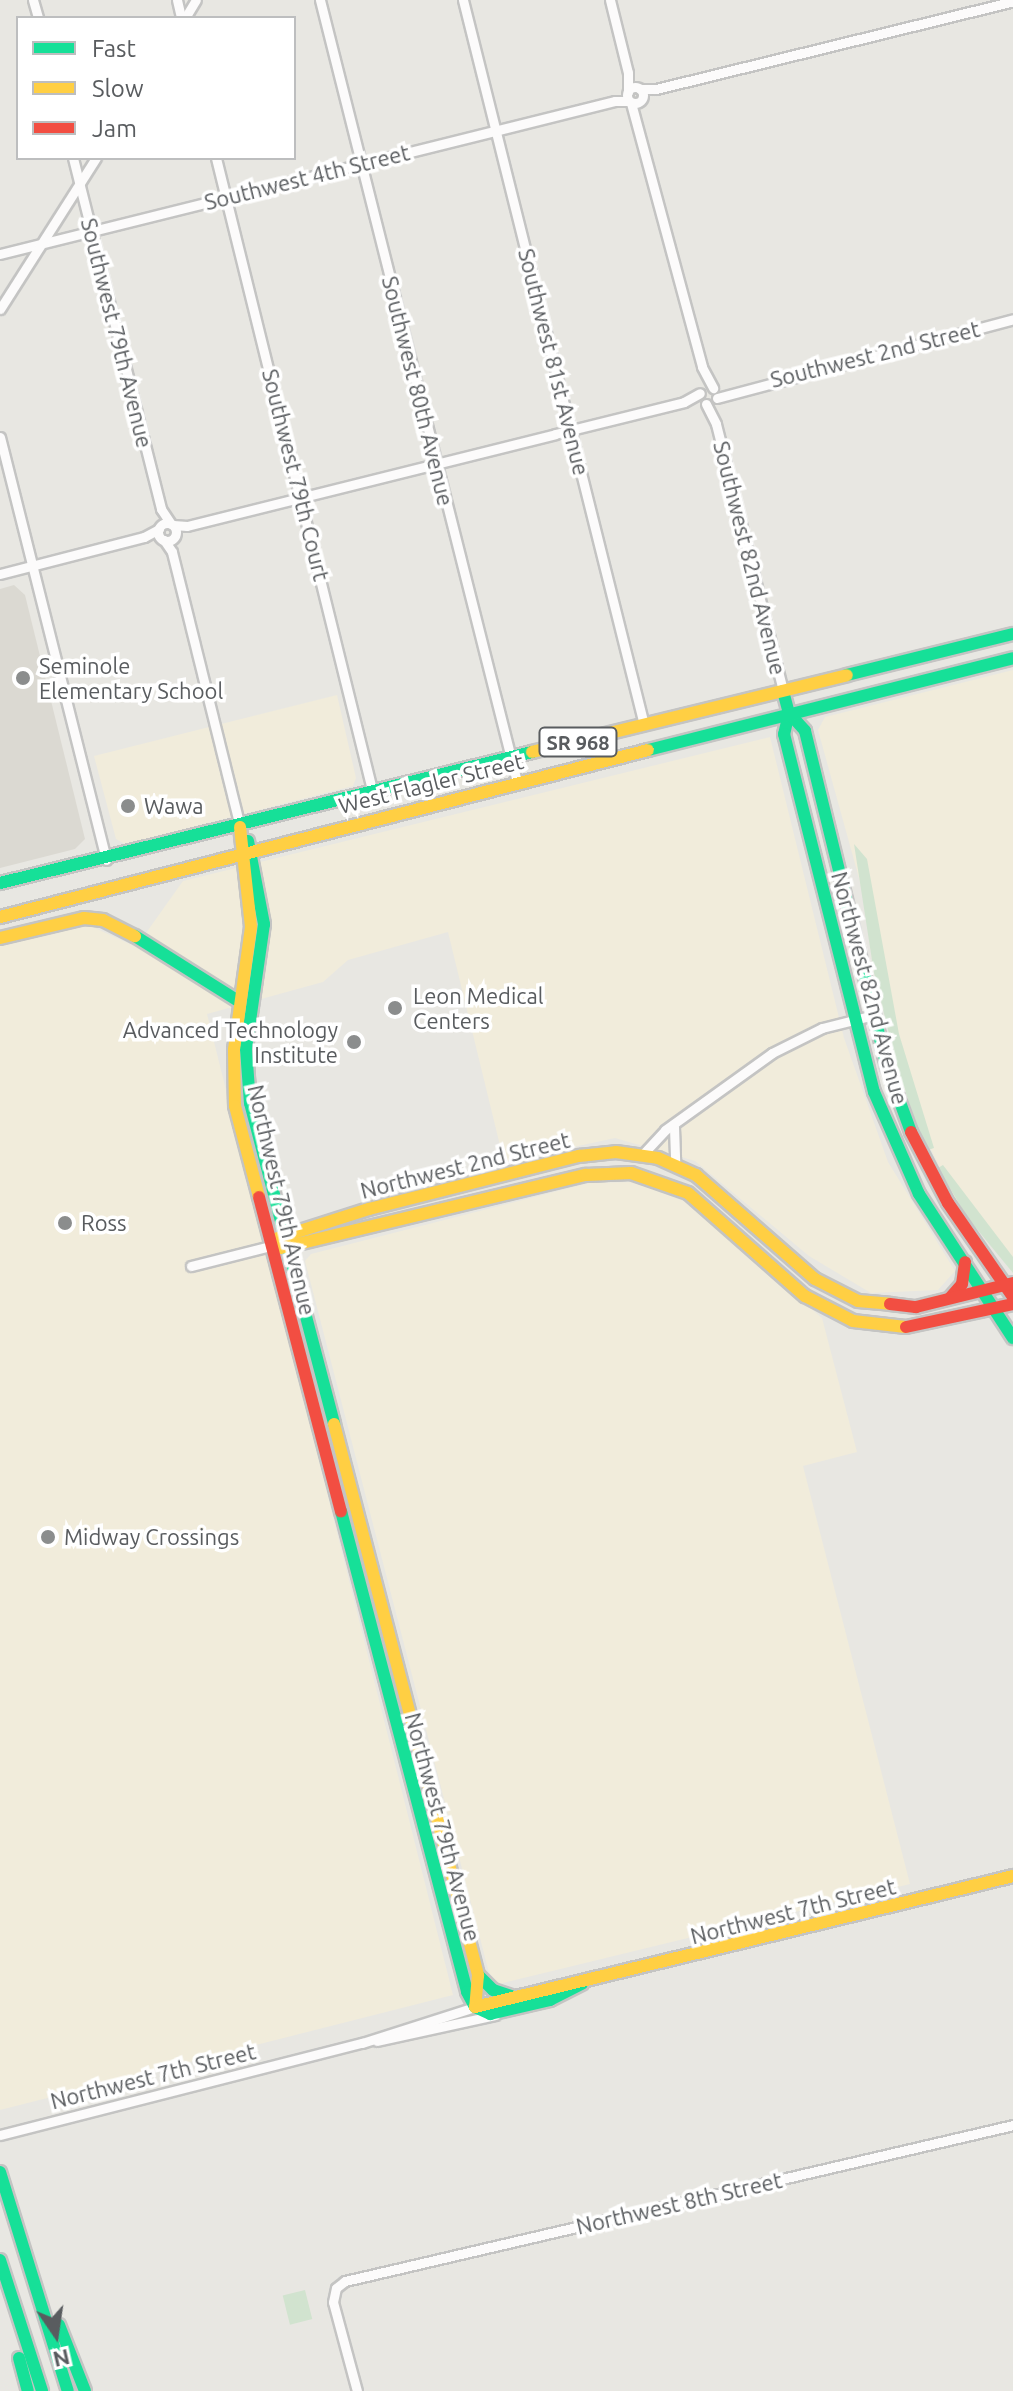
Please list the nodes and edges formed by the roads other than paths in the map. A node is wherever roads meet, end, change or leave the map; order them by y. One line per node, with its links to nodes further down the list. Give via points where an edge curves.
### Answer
1 (320, 0): 10 (street, Southwest 80th Avenue)
2 (463, 0): 6 (street, Southwest 81st Avenue)
3 (610, 0): 5 (street, Southwest 82nd Avenue)
4 (1013, 1): 5 (street, Southwest 4th Street)
5 (634, 95): 6 (street, Southwest 4th Street); 18 (street, Southwest 82nd Avenue)
6 (496, 131): 10 (street, Southwest 4th Street); 19 (street, Southwest 81st Avenue)
7 (74, 160): 11 (street, Southwest 79th Avenue)
8 (95, 160): 11 (street)
9 (217, 160): 12 (street, Southwest 79th Court)
10 (361, 164): 12 (street, Southwest 4th Street); 21 (street, Southwest 80th Avenue)
11 (80, 184): 13 (street, Southwest 79th Avenue); 14 (street)
12 (226, 197): 13 (street, Southwest 4th Street); 22 (street, Southwest 79th Court)
13 (91, 232): 14 (street, Southwest 4th Street); 23 (street, Southwest 79th Avenue)
14 (40, 244): 15 (street, Southwest 4th Street); 16 (street)
15 (0, 254)
16 (0, 309)
17 (1013, 319): 18 (street, Southwest 2nd Street)
18 (709, 396): 19 (street, Southwest 2nd Street); 28 (street, Southwest 82nd Avenue)
19 (571, 430): 21 (street, Southwest 2nd Street); 30 (street, Southwest 81st Avenue)
20 (0, 437): 24 (street)
21 (436, 464): 22 (street, Southwest 2nd Street); 31 (street, Southwest 80th Avenue)
22 (301, 498): 23 (street, Southwest 2nd Street); 33 (street, Southwest 79th Court)
23 (167, 532): 24 (street, Southwest 2nd Street); 34 (street, Southwest 79th Avenue)
24 (32, 566): 25 (street, Southwest 2nd Street); 36 (street)
25 (0, 574)
26 (1013, 634): 28 (main road, West Flagler Street / SR 968)
27 (1013, 658): 29 (main road, West Flagler Street / SR 968)
28 (783, 691): 29 (main road, Northwest 82nd Avenue); 30 (main road, West Flagler Street / SR 968)
29 (789, 713): 32 (main road, West Flagler Street / SR 968); 43 (main road, Northwest 82nd Avenue, via 805,731); 44 (main road, Northwest 82nd Avenue, via 784,734)
30 (644, 725): 31 (main road, West Flagler Street / SR 968)
31 (511, 759): 32 (street, Southwest 80th Avenue); 33 (main road, West Flagler Street / SR 968)
32 (517, 782): 35 (main road, West Flagler Street / SR 968)
33 (373, 794): 34 (main road, West Flagler Street / SR 968)
34 (240, 827): 35 (main road, Northwest 79th Avenue); 36 (main road, West Flagler Street / SR 968)
35 (247, 850): 38 (main road, West Flagler Street / SR 968); 40 (main road, Northwest 79th Avenue, via 264,917); 41 (main road, Northwest 79th Avenue, via 251,916)
36 (106, 860): 37 (main road, West Flagler Street / SR 968)
37 (0, 883)
38 (0, 917)
39 (0, 938): 42 (main road, via 84,918 103,920)
40 (257, 983): 41 (street); 48 (main road, Northwest 79th Avenue, via 246,1075)
41 (243, 984): 42 (main road, Northwest 79th Avenue)
42 (240, 1002): 49 (main road, Northwest 79th Avenue, via 234,1101)
43 (874, 1015): 44 (street); 53 (main road, Northwest 82nd Avenue, via 893,1085 925,1163)
44 (855, 1020): 45 (street, via 781,1047); 51 (main road, Northwest 82nd Avenue, via 874,1092 901,1158)
45 (674, 1127): 46 (street); 47 (street)
46 (642, 1155): 47 (main road, Northwest 2nd Street); 48 (main road, Northwest 2nd Street, via 579,1156)
47 (675, 1164): 56 (main road, Northwest 2nd Street, via 707,1182 835,1292 893,1308)
48 (284, 1232): 49 (main road); 50 (main road, Northwest 79th Avenue)
49 (270, 1246): 50 (main road, Northwest 2nd Street); 52 (street, Northwest 2nd Street); 61 (main road, Northwest 79th Avenue)
50 (289, 1250): 58 (main road, Northwest 2nd Street, via 586,1175 639,1173 688,1193 801,1293 845,1318 911,1327); 60 (main road, Northwest 79th Avenue)
51 (965, 1262): 54 (main road, Northwest 82nd Avenue); 56 (main road, via 960,1287)
52 (191, 1266)
53 (1009, 1284): 54 (main road, Northwest 2nd Street); 55 (main road, Northwest 82nd Avenue)
54 (986, 1291): 56 (main road, Northwest 2nd Street); 58 (main road, Northwest 82nd Avenue)
55 (1013, 1297)
56 (946, 1301)
57 (1013, 1304): 58 (main road)
58 (997, 1308): 59 (main road, Northwest 82nd Avenue)
59 (1013, 1338)
60 (379, 1595): 61 (street); 63 (main road, Northwest 79th Avenue)
61 (362, 1596): 66 (main road, Northwest 79th Avenue, via 462,1977)
62 (1013, 1876): 64 (main road, Northwest 7th Street)
63 (478, 1975): 65 (main road); 66 (main road, Northwest 79th Avenue)
64 (582, 1984): 65 (main road, Northwest 7th Street); 65 (main road, Northwest 7th Street, via 533,1992)
65 (515, 2003): 66 (main road, Northwest 7th Street); 67 (main road, Northwest 7th Street)
66 (475, 2007): 67 (main road); 68 (street, Northwest 7th Street)
67 (497, 2014): 68 (street, Northwest 7th Street)
68 (362, 2043): 70 (street, Northwest 7th Street)
69 (1013, 2125): 79 (street, Northwest 8th Street, via 345,2281 336,2288 333,2302)
70 (0, 2135)
71 (0, 2172): 72 (main road)
72 (22, 2239): 77 (main road); 78 (main road)
73 (0, 2260): 76 (main road)
74 (0, 2291): 75 (main road)
75 (28, 2391)
76 (42, 2391)
77 (68, 2391)
78 (85, 2391)
79 (357, 2391)

